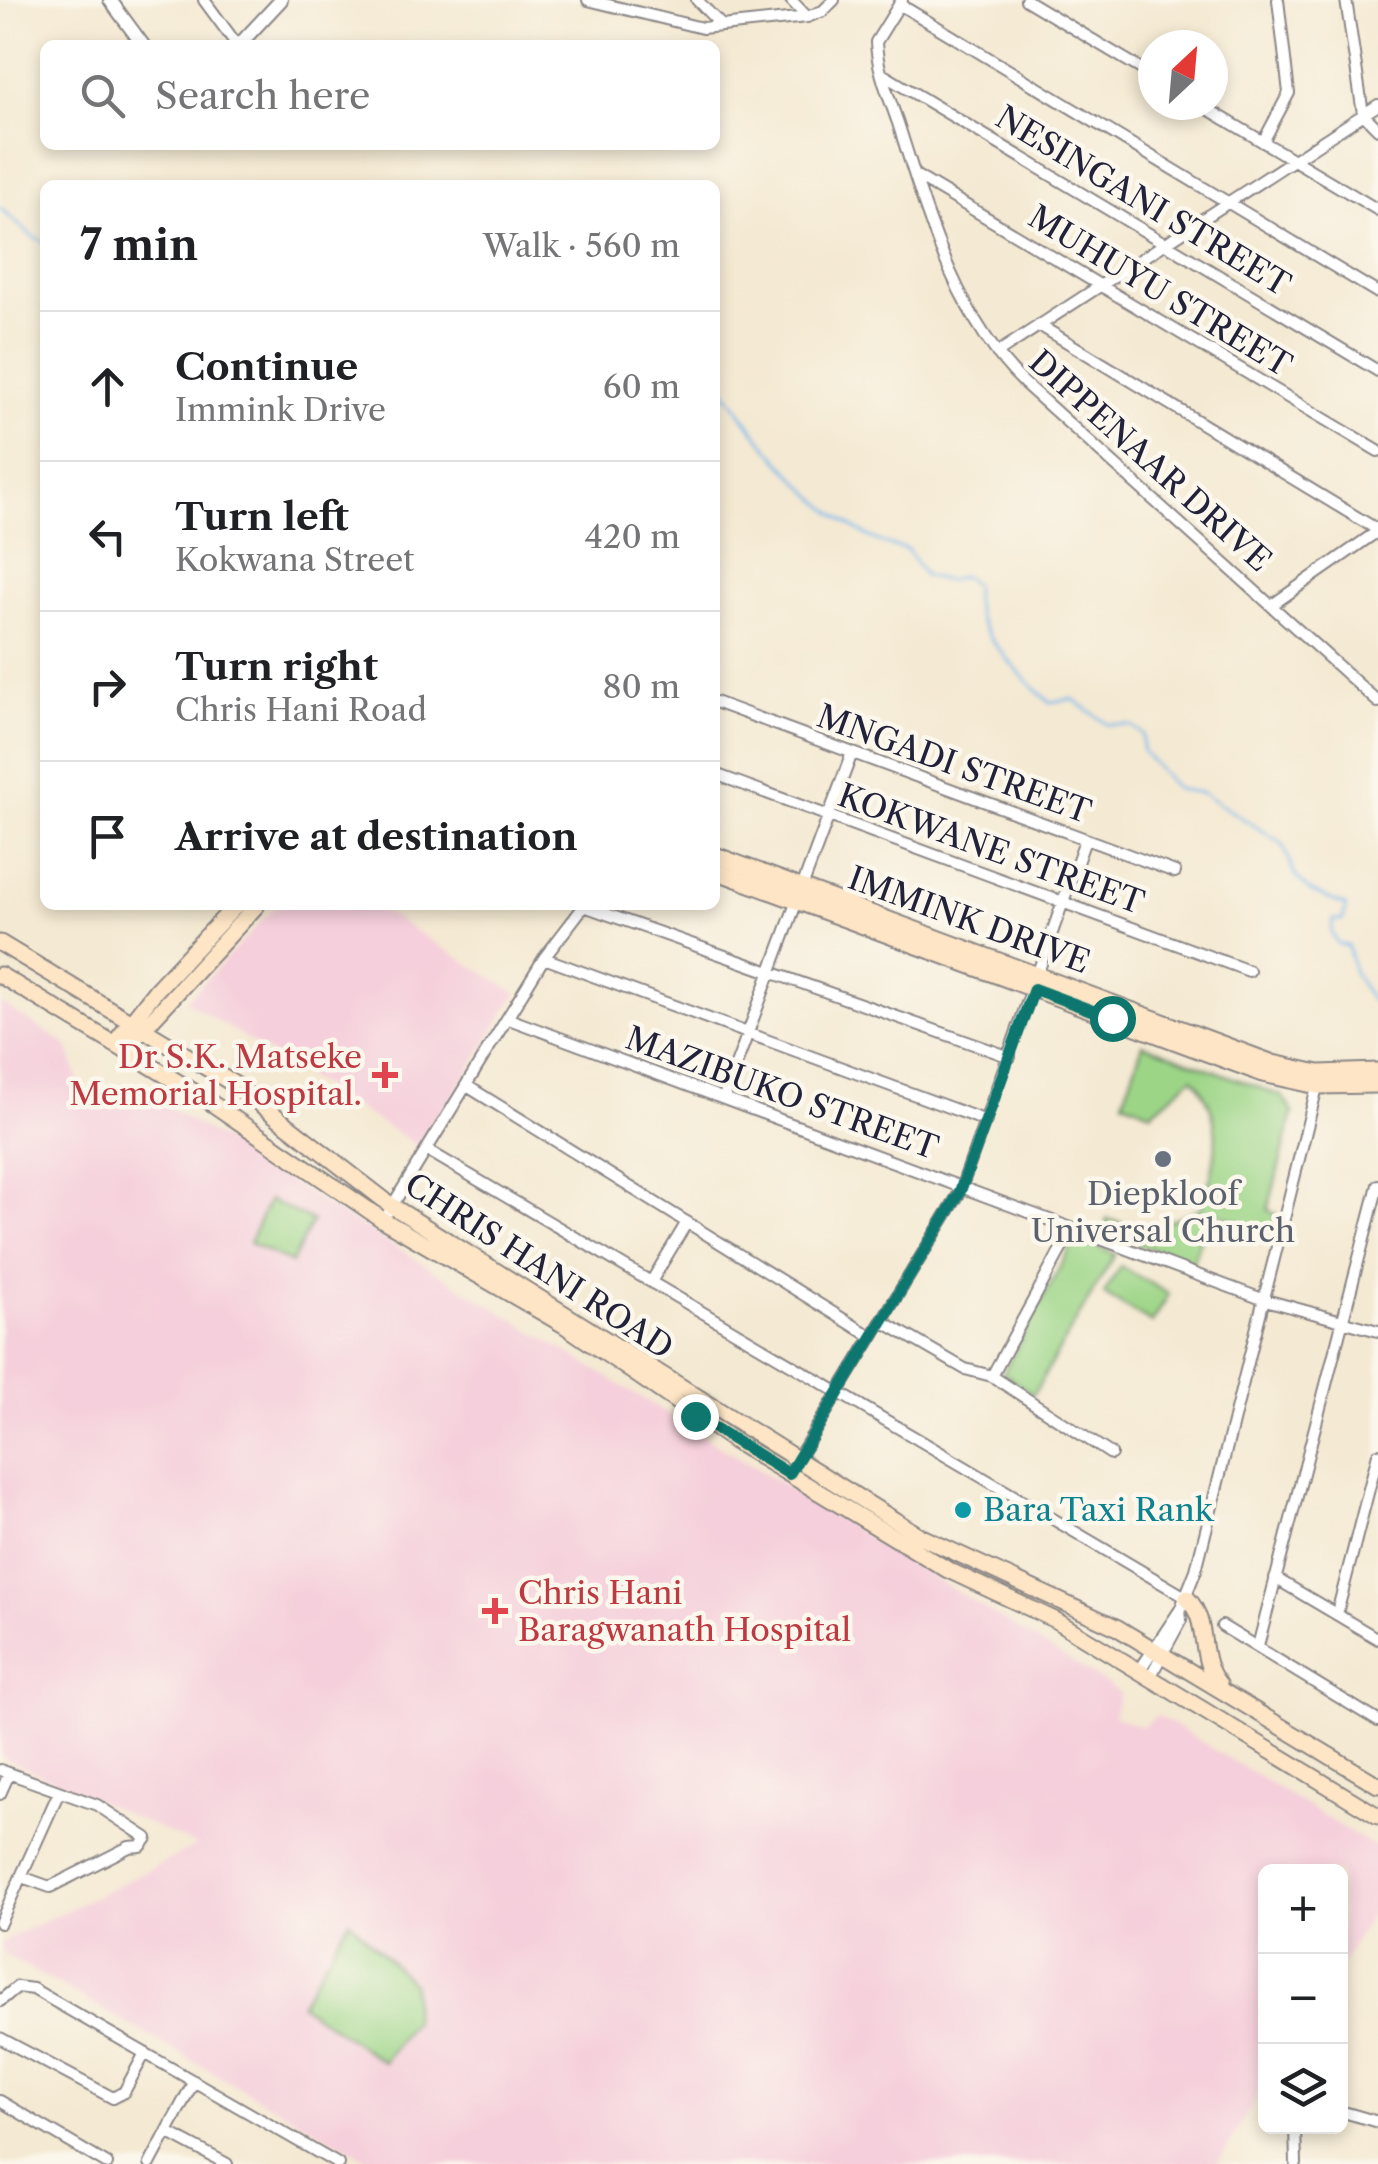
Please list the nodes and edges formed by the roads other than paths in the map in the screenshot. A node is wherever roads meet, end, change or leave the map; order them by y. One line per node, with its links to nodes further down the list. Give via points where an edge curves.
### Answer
1 (110, 0): 14 (street)
2 (204, 0): 15 (street)
3 (281, 0): 16 (street)
4 (588, 0): 13 (street, via 693,26)
5 (697, 0): 13 (street)
6 (791, 0): 12 (street)
7 (834, 0): 12 (street)
8 (1026, 0): 17 (street)
9 (1278, 0): 23 (street, via 1289,94)
10 (1346, 0): 20 (street)
11 (901, 2): 18 (street, DIPPENAAR DRIVE, via 876,42); 26 (street)
12 (807, 17): 13 (street)
13 (722, 26)
14 (139, 40)
15 (234, 40)
16 (243, 40)
17 (1138, 67)
18 (882, 74): 25 (street, DIPPENAAR DRIVE); 28 (street, NESINGANI STREET)
19 (1378, 105): 20 (street)
20 (1364, 114): 22 (street); 24 (street)
21 (1226, 120): 23 (street)
22 (1378, 129)
23 (1263, 142): 24 (street)
24 (1294, 160): 26 (street); 27 (street)
25 (916, 175): 29 (street, MUHUYU STREET); 32 (street, DIPPENAAR DRIVE, via 944,254)
26 (1228, 202): 28 (street); 30 (street)
27 (1378, 210)
28 (1166, 243): 29 (street); 33 (street, NESINGANI STREET)
29 (1102, 284): 31 (street); 34 (street, MUHUYU STREET)
30 (1378, 293)
31 (1039, 326): 32 (street); 35 (street)
32 (997, 353): 36 (street, DIPPENAAR DRIVE)
33 (1378, 372)
34 (1378, 451)
35 (1378, 530): 36 (street)
36 (1272, 605): 37 (street, DIPPENAAR DRIVE)
37 (1378, 702)
38 (720, 704): 39 (street, MNGADI STREET)
39 (852, 753): 41 (street); 42 (street, MNGADI STREET)
40 (720, 776): 41 (street, KOKWANE STREET)
41 (829, 816): 46 (street); 47 (street, KOKWANE STREET)
42 (1085, 840): 45 (street, MNGADI STREET); 47 (street)
43 (720, 857): 46 (main road, IMMINK DRIVE)
44 (720, 872): 46 (main road, IMMINK DRIVE)
45 (1175, 872)
46 (799, 894): 55 (street); 57 (main road, IMMINK DRIVE)
47 (1065, 903): 54 (street, KOKWANE STREET); 57 (street)
48 (232, 910): 58 (main road)
49 (252, 910): 58 (main road)
50 (579, 910): 53 (street)
51 (603, 910): 55 (street)
52 (0, 943): 59 (main road, CHRIS HANI ROAD)
53 (544, 958): 60 (street); 62 (street)
54 (1249, 970)
55 (771, 972): 62 (street); 65 (street)
56 (0, 975): 63 (main road, CHRIS HANI ROAD)
57 (1036, 982): 65 (street); 67 (main road, IMMINK DRIVE)
58 (163, 995): 59 (main road, via 136,1002); 61 (main road); 64 (main road, via 164,1030)
59 (94, 999): 61 (main road, CHRIS HANI ROAD)
60 (509, 1018): 69 (street); 70 (street, MAZIBUKO STREET)
61 (136, 1024): 63 (main road); 64 (main road, CHRIS HANI ROAD)
62 (748, 1035): 70 (street); 71 (street)
63 (119, 1047): 75 (main road, CHRIS HANI ROAD)
64 (177, 1050): 75 (main road, CHRIS HANI ROAD, via 248,1095)
65 (1010, 1057): 71 (street)
66 (1378, 1071): 67 (main road, IMMINK DRIVE)
67 (1318, 1080): 68 (main road, IMMINK DRIVE); 80 (street)
68 (1378, 1085)
69 (467, 1086): 72 (street); 76 (street)
70 (724, 1098): 74 (street, MAZIBUKO STREET)
71 (986, 1121): 74 (street)
72 (427, 1150): 75 (street); 79 (street)
73 (1378, 1185): 78 (street)
74 (962, 1187): 77 (street, MAZIBUKO STREET); 81 (street)
75 (388, 1213): 89 (main road, CHRIS HANI ROAD); 90 (main road, CHRIS HANI ROAD)
76 (687, 1222): 79 (street); 84 (street)
77 (1072, 1229): 80 (street, MAZIBUKO STREET); 85 (street)
78 (1372, 1234): 82 (street)
79 (651, 1282): 86 (street)
80 (1262, 1299): 82 (street, MAZIBUKO STREET); 93 (street)
81 (882, 1321): 84 (street); 85 (street, via 965,1369)
82 (1342, 1321): 83 (street, MAZIBUKO STREET); 92 (street)
83 (1378, 1330)
84 (872, 1338): 86 (street)
85 (992, 1376): 87 (street)
86 (838, 1394): 89 (street); 93 (street)
87 (1111, 1454)
88 (1378, 1454): 94 (street)
89 (798, 1459): 90 (street); 91 (main road, via 802,1474); 98 (main road, CHRIS HANI ROAD, via 935,1544)
90 (789, 1474): 91 (main road, CHRIS HANI ROAD)
91 (848, 1510): 99 (main road, CHRIS HANI ROAD)
92 (1275, 1578): 94 (street); 97 (street)
93 (1184, 1604): 98 (street); 100 (main road, via 1200,1617 1206,1667)
94 (1337, 1613): 96 (street)
95 (1222, 1626): 97 (street)
96 (1378, 1639)
97 (1258, 1646): 101 (street)
98 (1157, 1652): 99 (street); 100 (main road, CHRIS HANI ROAD)
99 (1144, 1674): 106 (main road, CHRIS HANI ROAD)
100 (1226, 1692): 103 (main road, CHRIS HANI ROAD)
101 (1378, 1722)
102 (4, 1772): 104 (street); 105 (street)
103 (1378, 1786)
104 (59, 1792): 107 (street); 107 (street, via 98,1805 145,1835 145,1844 48,1887)
105 (0, 1794)
106 (1378, 1816)
107 (22, 1877): 108 (street)
108 (0, 1923)
109 (0, 2001): 111 (street, via 28,1987)
110 (0, 2038): 111 (street, via 113,2098 122,2094)
111 (144, 2053): 112 (street)
112 (194, 2082): 116 (street); 121 (street)
113 (0, 2101): 118 (street)
114 (1348, 2113): 115 (street)
115 (1378, 2122)
116 (167, 2132): 119 (street); 120 (street)
117 (1295, 2134): 122 (street)
118 (107, 2164)
119 (150, 2164)
120 (227, 2164)
121 (338, 2164)
122 (1296, 2164)

